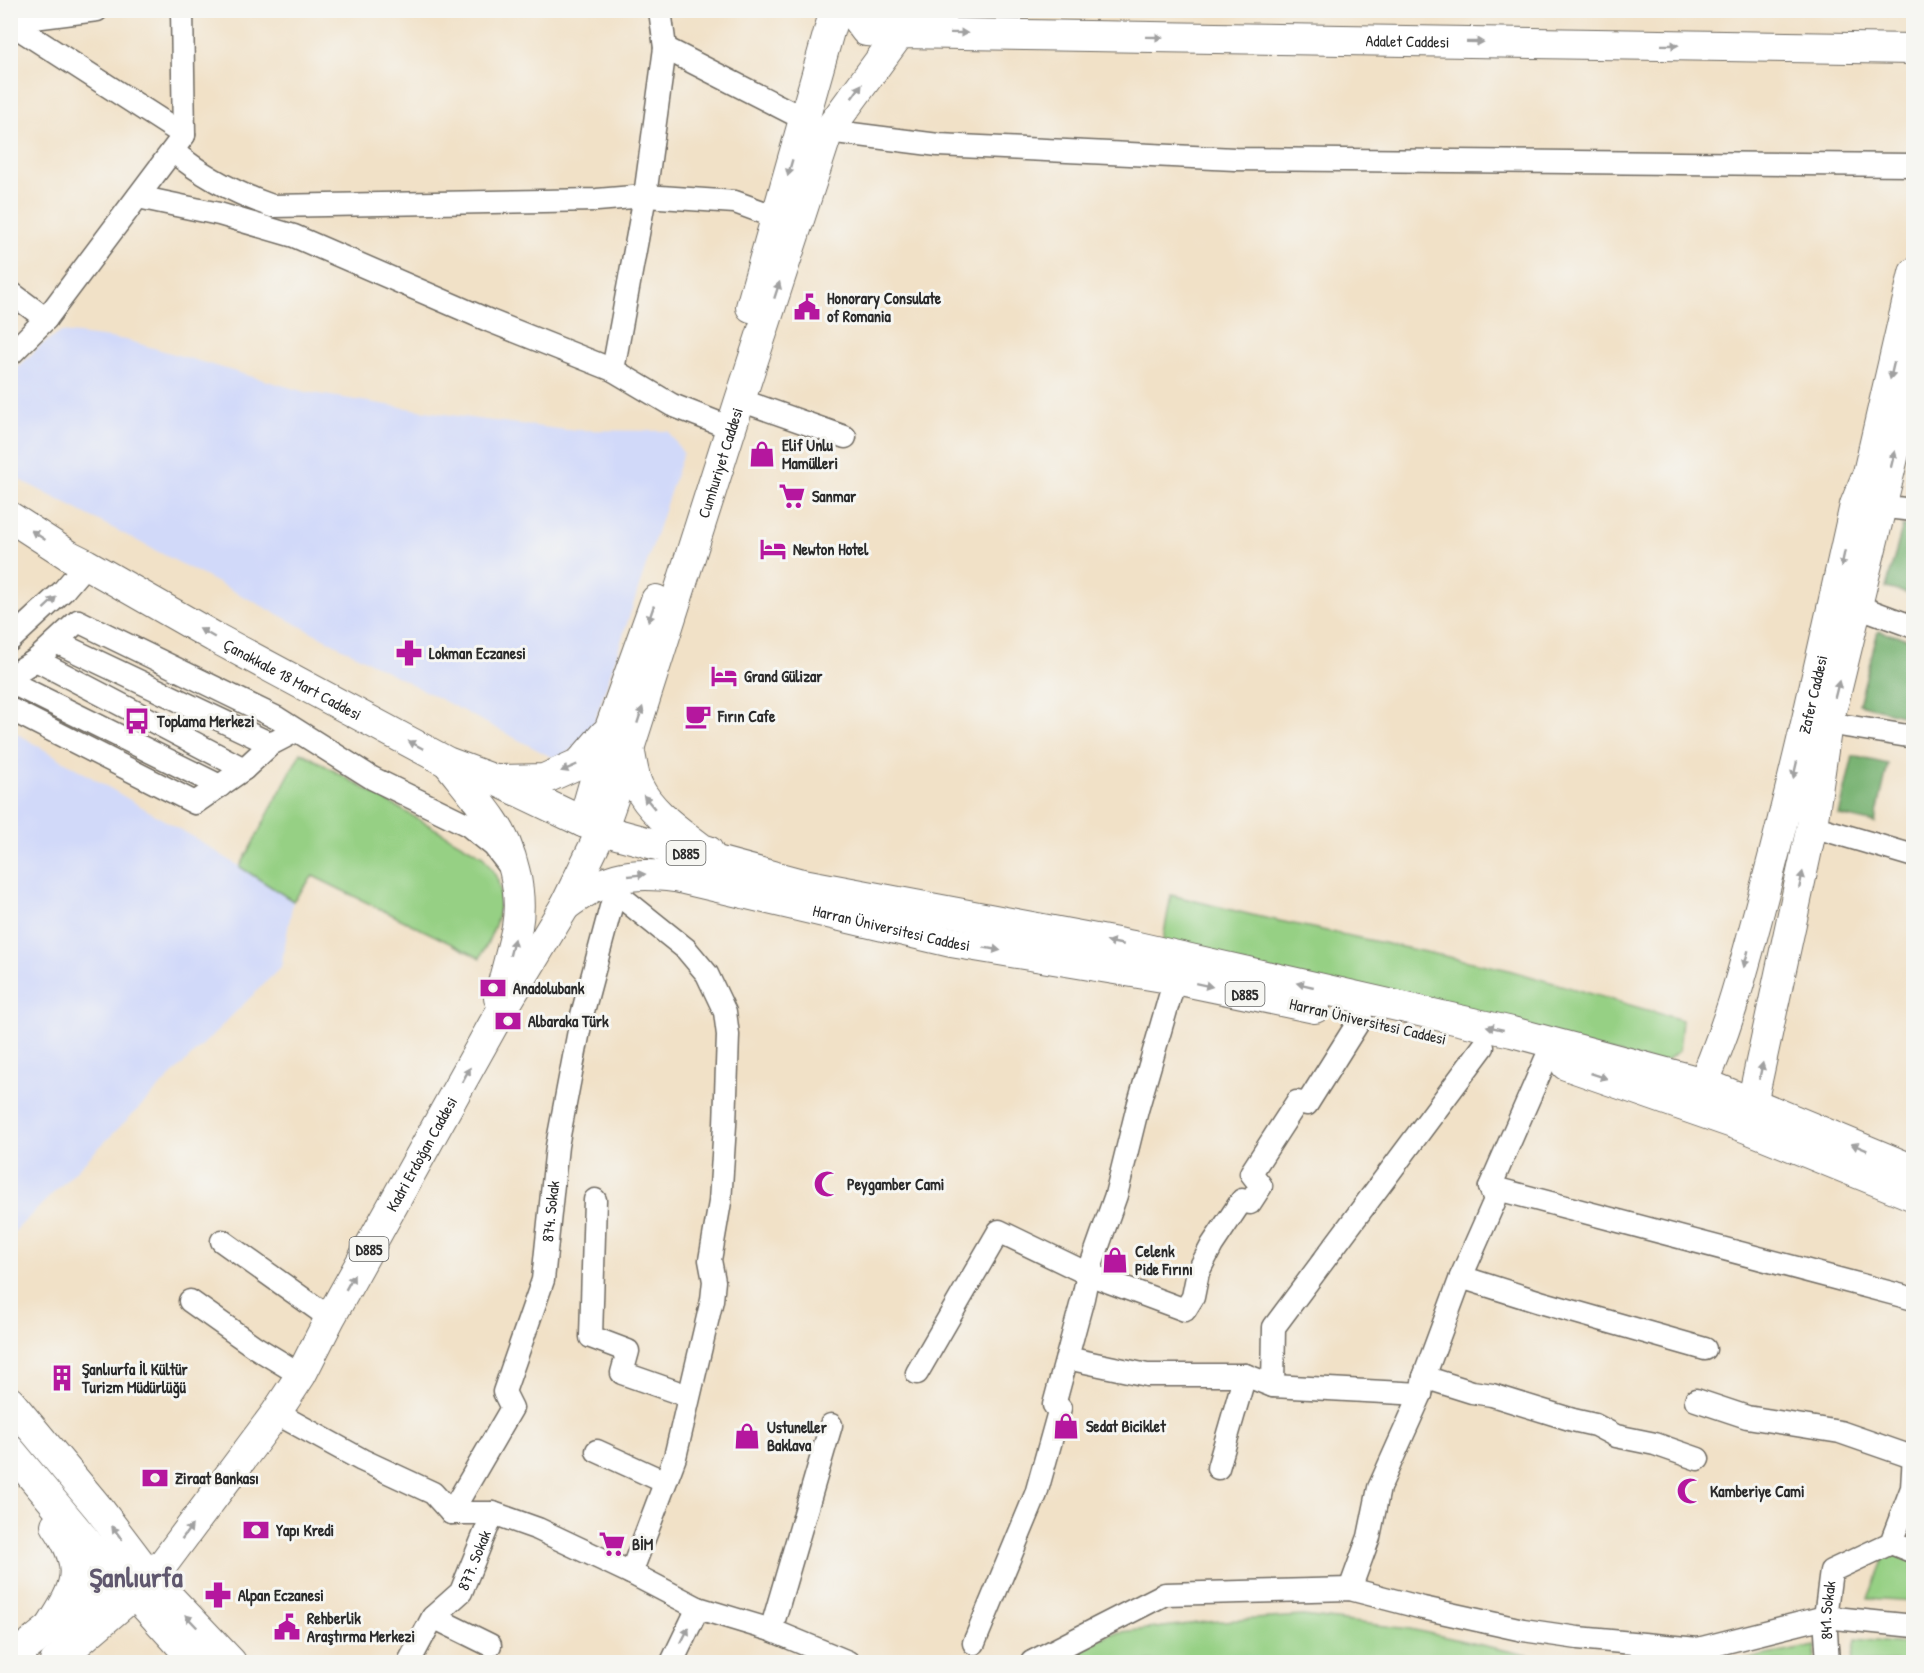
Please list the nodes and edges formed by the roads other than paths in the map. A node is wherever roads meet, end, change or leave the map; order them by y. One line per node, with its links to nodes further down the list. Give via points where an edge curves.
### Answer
1 (96, 10): 6 (street)
2 (182, 10): 11 (street)
3 (660, 10): 8 (street)
4 (835, 10): 10 (main road, Cumhuriyet Caddesi)
5 (850, 10): 7 (main road, Adalet Caddesi, via 866,31)
6 (10, 22): 11 (street)
7 (905, 22): 9 (main road, Adalet Caddesi, one-way to 9); 10 (main road, Cumhuriyet Caddesi, one-way to 7)
8 (665, 48): 10 (street); 13 (street)
9 (1914, 49)
10 (816, 125): 12 (street, via 938,144 1235,159); 15 (main road, Cumhuriyet Caddesi, one-way to 15); 22 (main road, Cumhuriyet Caddesi, one-way to 10)
11 (178, 143): 13 (street, via 190,166 238,194 272,206); 14 (street)
12 (1914, 165)
13 (645, 196): 15 (street, via 735,202); 20 (street)
14 (138, 197): 18 (street); 20 (street, via 219,214 294,236)
15 (776, 217): 23 (main road, Cumhuriyet Caddesi)
16 (1914, 273): 25 (main road, Zafer Caddesi, one-way to 25, via 1868,473)
17 (10, 292): 18 (street)
18 (46, 319): 19 (street)
19 (10, 356)
20 (614, 370): 23 (street, via 672,405)
21 (1912, 388): 25 (main road, Zafer Caddesi, one-way to 21)
22 (740, 400): 24 (street); 40 (main road, Cumhuriyet Caddesi, one-way to 22)
23 (718, 423): 40 (main road, Cumhuriyet Caddesi, one-way to 40)
24 (846, 437)
25 (1868, 505): 26 (street); 29 (main road, Zafer Caddesi); 57 (main road, Zafer Caddesi, one-way to 57, via 1734,1004)
26 (1914, 510)
27 (10, 517): 28 (main road, Çanakkale 18 Mart Caddesi, one-way to 27)
28 (86, 564): 31 (street, one-way to 28); 42 (main road, Çanakkale 18 Mart Caddesi, one-way to 28)
29 (1857, 606): 30 (street); 37 (main road, Zafer Caddesi, one-way to 29)
30 (1914, 627)
31 (10, 640)
32 (56, 642): 33 (street); 38 (street, via 78,621 278,718); 41 (street)
33 (36, 660): 34 (street); 43 (street)
34 (10, 676)
35 (10, 682): 45 (street)
36 (10, 709): 45 (street, via 195,803)
37 (1827, 723): 39 (street); 47 (main road, Zafer Caddesi)
38 (296, 731): 41 (street); 49 (street, via 372,778 468,825 494,846)
39 (1914, 737)
40 (619, 738): 44 (main road, one-way to 44, via 580,763 544,779); 46 (main road, Cumhuriyet Caddesi); 50 (main road, one-way to 40, via 702,849 669,824 646,800)
41 (271, 744): 43 (street)
42 (447, 762): 44 (main road, Çanakkale 18 Mart Caddesi); 49 (main road, via 495,823)
43 (244, 769): 45 (street)
44 (495, 780): 46 (main road, Çanakkale 18 Mart Caddesi)
45 (220, 786)
46 (592, 826): 50 (main road, D885); 51 (main road, Cumhuriyet Caddesi)
47 (1812, 826): 48 (street); 58 (main road, Zafer Caddesi, one-way to 47)
48 (1914, 856)
49 (514, 873): 54 (main road, one-way to 49, via 517,925)
50 (789, 881): 57 (main road, Harran Üniversitesi Caddesi / D885, one-way to 50, via 1512,1032 1132,946)
51 (565, 906): 52 (main road, Harran Üniversitesi Caddesi / D885, one-way to 52, via 600,883 647,874 675,877 951,942); 54 (main road, Kadri Erdoğan Caddesi / D885)
52 (1175, 979): 53 (main road, Harran Üniversitesi Caddesi / D885, one-way to 53); 64 (street, via 1116,1195)
53 (1361, 1018): 55 (main road, Harran Üniversitesi Caddesi / D885); 64 (street, via 1308,1104 1297,1102 1251,1173 1261,1186 1250,1203 1242,1200 1212,1245 1185,1310)
54 (493, 1025): 68 (main road, Kadri Erdoğan Caddesi / D885, one-way to 54)
55 (1483, 1047): 56 (main road, Harran Üniversitesi Caddesi / D885); 75 (street, via 1274,1327)
56 (1546, 1059): 57 (main road, Harran Üniversitesi Caddesi / D885, one-way to 57); 60 (street)
57 (1698, 1096): 58 (main road, Harran Üniversitesi Caddesi / D885)
58 (1750, 1116): 59 (main road, Harran Üniversitesi Caddesi / D885, one-way to 58); 61 (main road, Harran Üniversitesi Caddesi / D885)
59 (1914, 1170)
60 (1490, 1187): 65 (street, via 1495,1200); 66 (street)
61 (1914, 1196)
62 (596, 1200): 76 (street, via 591,1337 628,1351 622,1373)
63 (222, 1241): 68 (street)
64 (1088, 1274): 70 (street); 71 (street, via 999,1231)
65 (1461, 1277): 69 (street); 74 (street)
66 (1914, 1299)
67 (190, 1301): 72 (street)
68 (330, 1318): 72 (main road, Kadri Erdoğan Caddesi / D885)
69 (1706, 1349)
70 (1067, 1358): 73 (street, via 1146,1375); 102 (street, via 1054,1405 1060,1408 1036,1494)
71 (917, 1373)
72 (301, 1375): 79 (main road, Kadri Erdoğan Caddesi / D885)
73 (1245, 1375): 75 (street); 86 (street)
74 (1423, 1385): 75 (street); 85 (street, via 1492,1395 1595,1425 1616,1437 1655,1444); 94 (street, via 1379,1488 1369,1537)
75 (1273, 1386)
76 (688, 1396): 87 (street); 88 (street, 874. Sokak, via 712,1300 710,1260 720,1202 728,1035 724,1012 707,974 686,949 615,892 582,1015 559,1135 543,1280 504,1392 512,1408)
77 (1696, 1400): 83 (street, via 1747,1417 1840,1432)
78 (10, 1402): 93 (main road, one-way to 78, via 99,1509)
79 (276, 1413): 88 (street, via 362,1461 433,1493); 93 (main road, Kadri Erdoğan Caddesi / D885, one-way to 79)
80 (831, 1425): 100 (street)
81 (10, 1450): 93 (main road)
82 (597, 1451): 87 (street)
83 (1913, 1456): 90 (street, via 1912,1488)
84 (10, 1458): 99 (main road, via 69,1543 74,1560 75,1580 67,1602)
85 (1698, 1459)
86 (1218, 1468)
87 (665, 1482): 92 (street)
88 (451, 1513): 89 (street)
89 (493, 1513): 92 (street, via 538,1529); 96 (street, 877. Sokak, via 461,1592)
90 (1891, 1543): 91 (street); 97 (street, 841. Sokak, via 1831,1571)
91 (1914, 1552)
92 (630, 1574): 95 (street)
93 (135, 1578): 99 (main road); 101 (main road); 106 (main road); 107 (main road, one-way to 93)
94 (1350, 1589): 97 (street, via 1523,1630 1698,1649); 111 (street, via 1165,1594)
95 (698, 1608): 100 (street); 109 (street, one-way to 95)
96 (433, 1617): 103 (street); 108 (street, 877. Sokak)
97 (1825, 1617): 98 (street); 112 (street, 841. Sokak)
98 (1914, 1626)
99 (50, 1628): 104 (main road)
100 (771, 1630): 110 (street)
101 (90, 1633): 105 (main road); 106 (main road, via 109,1625 130,1624 146,1629)
102 (974, 1642)
103 (490, 1646)
104 (10, 1660)
105 (55, 1662)
106 (195, 1662)
107 (231, 1662)
108 (409, 1662)
109 (672, 1662)
110 (848, 1662)
111 (1032, 1662)
112 (1827, 1662)

